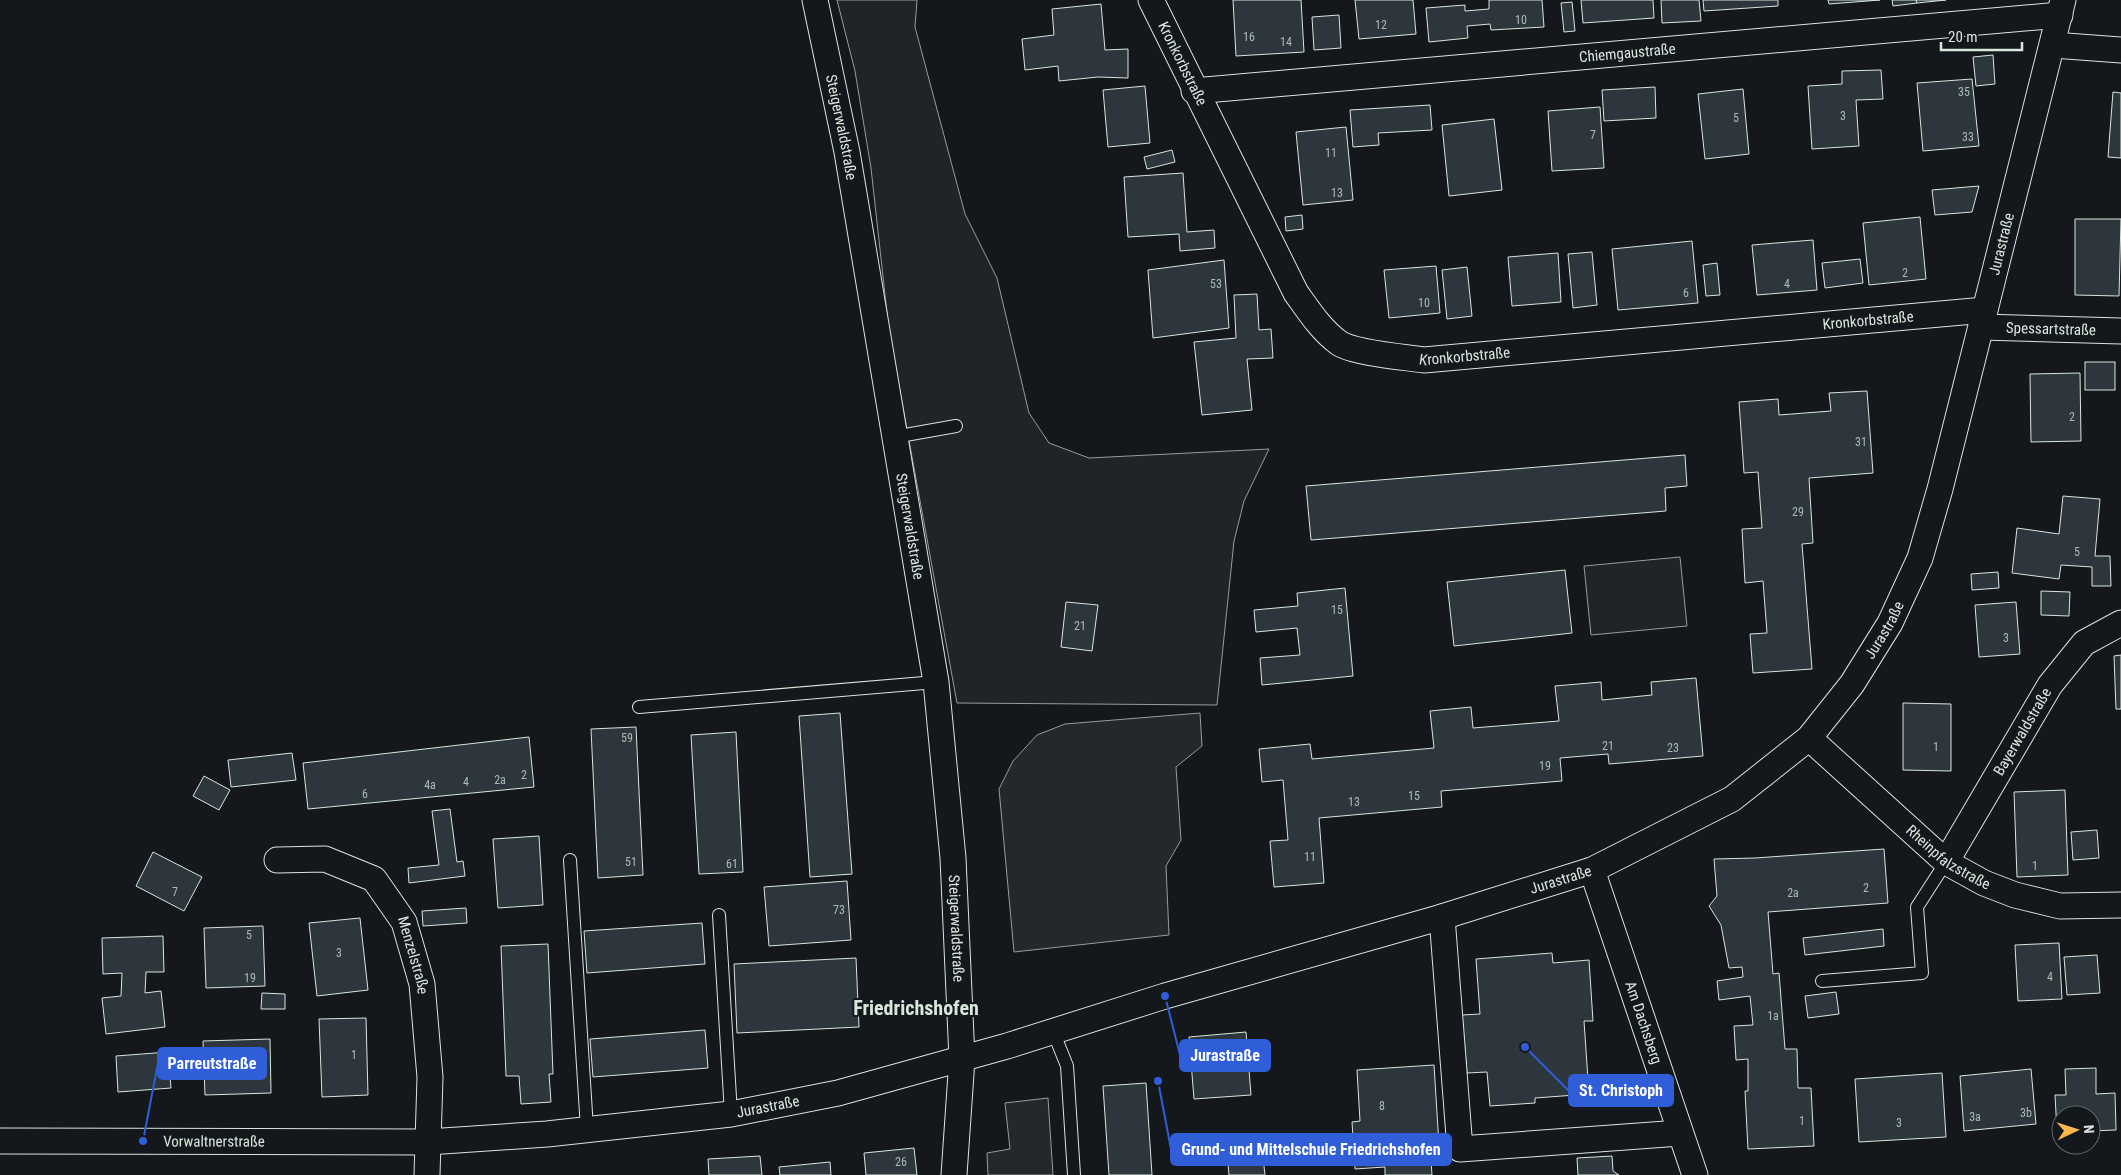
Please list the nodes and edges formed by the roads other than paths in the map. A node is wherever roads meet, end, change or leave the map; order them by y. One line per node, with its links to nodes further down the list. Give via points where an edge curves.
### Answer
1 (815, 0): 10 (street, Steigerwaldstraße, via 847,152)
2 (1151, 0): 6 (street, Kronkorbstraße)
3 (2062, 7): 4 (street, Jurastraße); 6 (street, Chiemgaustraße)
4 (2053, 44): 5 (street); 7 (street, Jurastraße)
5 (2121, 50)
6 (1194, 91): 7 (street, Kronkorbstraße, via 1296,293 1319,325 1341,344 1373,353 1424,360)
7 (1983, 318): 8 (street, Spessartstraße); 14 (street, Jurastraße, via 1920,558 1890,623 1852,684)
8 (2121, 331)
9 (956, 426): 10 (lane)
10 (894, 437): 12 (street, Steigerwaldstraße)
11 (2121, 622): 17 (street, Bayerwaldstraße, via 2084,643 2050,685)
12 (936, 682): 13 (lane); 24 (street, Steigerwaldstraße, via 953,858)
13 (639, 707)
14 (1809, 738): 17 (street, Rheinpfalzstraße); 18 (street, Jurastraße, via 1732,799)
15 (277, 860): 29 (street, Menzelstraße, via 325,859 374,879 404,922 422,984 430,1077)
16 (570, 860): 26 (lane)
17 (1946, 862): 19 (street, Rheinpfalzstraße, via 1984,883 2015,895 2060,906); 22 (lane, via 1917,907 1922,973)
18 (1592, 870): 21 (street, Jurastraße); 27 (street, Am Dachsberg)
19 (2121, 905)
20 (719, 915): 25 (lane)
21 (1442, 917): 23 (street, Jurastraße); 27 (street, via 1460,1149)
22 (1822, 981)
23 (1053, 1031): 24 (street, Jurastraße); 32 (lane, via 1067,1066)
24 (962, 1058): 25 (street, Jurastraße, via 838,1093); 31 (street, Steigerwaldstraße)
25 (731, 1114): 26 (street, Jurastraße)
26 (586, 1129): 29 (street, Jurastraße)
27 (1680, 1134): 33 (street, Am Dachsberg)
28 (0, 1140): 29 (street, Vorwaltnerstraße)
29 (428, 1142): 30 (street, Menzelstraße)
30 (427, 1175)
31 (954, 1175)
32 (1074, 1175)
33 (1695, 1175)

